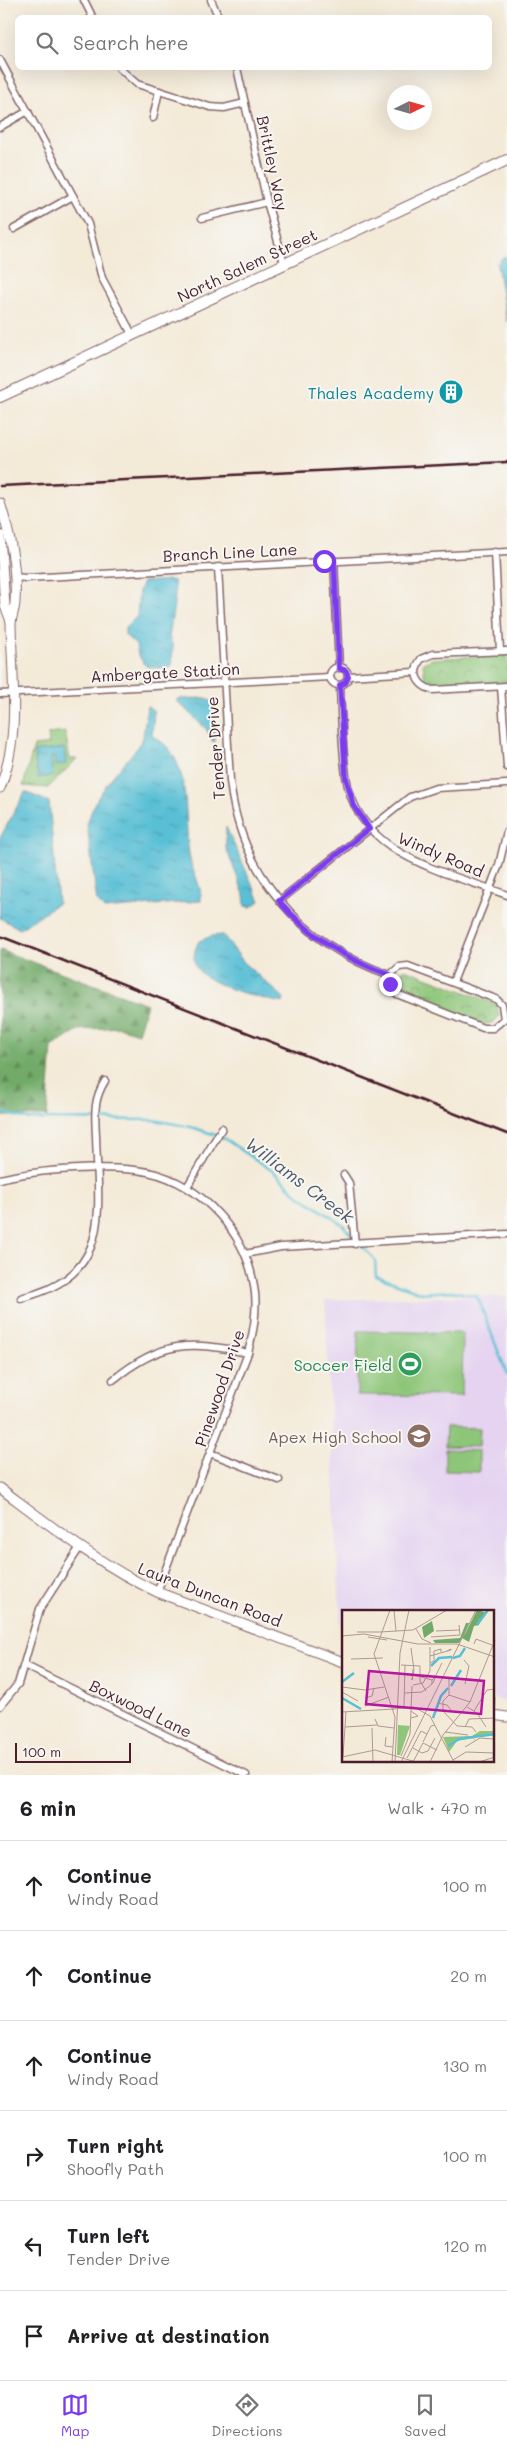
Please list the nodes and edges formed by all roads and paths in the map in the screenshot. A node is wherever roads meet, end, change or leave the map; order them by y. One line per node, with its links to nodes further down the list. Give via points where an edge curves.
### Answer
1 (84, 0): 3 (street)
2 (211, 0): 4 (street)
3 (92, 15)
4 (218, 15)
5 (0, 60): 10 (street)
6 (121, 70): 8 (street, via 137,84)
7 (237, 70): 9 (street, Brittley Way)
8 (159, 91): 9 (street, via 217,108); 11 (street)
9 (245, 103): 15 (street, Brittley Way)
10 (28, 112): 12 (street); 14 (street)
11 (153, 118)
12 (0, 127)
13 (507, 160): 18 (main road, North Salem Street)
14 (73, 196): 17 (street); 19 (street, via 88,224 102,278)
15 (267, 202): 16 (street); 18 (street, Brittley Way)
16 (202, 218)
17 (14, 229)
18 (284, 263): 19 (main road, North Salem Street)
19 (132, 336): 20 (main road, North Salem Street)
20 (0, 397)
21 (0, 503): 27 (street, via 7,526)
22 (0, 535): 28 (street, via 5,606)
23 (495, 552): 24 (street, Branch Line Lane); 25 (street, Branch Line Lane); 29 (street)
24 (507, 552)
25 (334, 560): 26 (street, Branch Line Lane); 30 (street)
26 (218, 567): 27 (street, Branch Line Lane); 34 (street, Tender Drive)
27 (14, 577): 28 (street, via 15,603)
28 (11, 622): 37 (street)
29 (504, 651): 31 (street, via 433,654 421,659)
30 (339, 668): 32 (street); 33 (street, via 334,669)
31 (415, 672): 32 (street); 36 (street, via 418,681 432,690)
32 (348, 676): 35 (street)
33 (330, 677): 34 (street, Ambergate Station); 35 (street, via 334,684)
34 (225, 682): 37 (street, Ambergate Station); 46 (street, Tender Drive, via 234,812 250,855)
35 (340, 685): 42 (street, Windy Road, via 346,778 354,806)
36 (504, 687): 39 (street)
37 (14, 693): 38 (street, Ambergate Station); 41 (street, via 13,737)
38 (0, 694)
39 (507, 767)
40 (507, 784): 42 (street, via 428,789 404,800)
41 (0, 788)
42 (369, 829): 44 (street, Windy Road, via 402,856); 46 (street)
43 (507, 832): 44 (street)
44 (490, 889): 45 (street, Windy Road); 48 (street)
45 (507, 895)
46 (279, 901): 47 (street, Tender Drive, via 304,927 328,945)
47 (390, 975): 48 (street, via 399,967 408,966); 49 (street, via 397,994 441,1012 483,1028 493,1028)
48 (453, 982): 49 (street, via 496,999 502,1005)
49 (505, 1020)
50 (105, 1081): 52 (street, via 97,1094)
51 (222, 1128): 55 (street)
52 (97, 1168): 54 (street, Pinewood Drive); 55 (street, Pinewood Drive, via 149,1172); 59 (street, via 98,1221 85,1258 63,1282 40,1294)
53 (344, 1176): 57 (street, via 349,1183)
54 (0, 1180)
55 (187, 1187): 58 (street, Pinewood Drive, via 221,1218)
56 (507, 1234): 57 (street)
57 (355, 1244): 58 (street, via 281,1248)
58 (245, 1254): 60 (street, Pinewood Drive, via 256,1305)
59 (21, 1298)
60 (248, 1353): 61 (street, via 215,1345 184,1346 142,1359); 62 (street, Pinewood Drive)
61 (114, 1380)
62 (210, 1453): 63 (street); 66 (street, Pinewood Drive)
63 (279, 1480)
64 (0, 1488): 65 (street, Laura Duncan Road)
65 (80, 1548): 66 (street, Laura Duncan Road, via 127,1578); 68 (street, via 40,1609)
66 (157, 1592): 67 (street, Laura Duncan Road)
67 (342, 1662)
68 (24, 1665): 69 (street, via 18,1684); 72 (street, Boxwood Lane)
69 (0, 1706)
70 (494, 1715): 71 (street)
71 (507, 1717)
72 (246, 1775)

